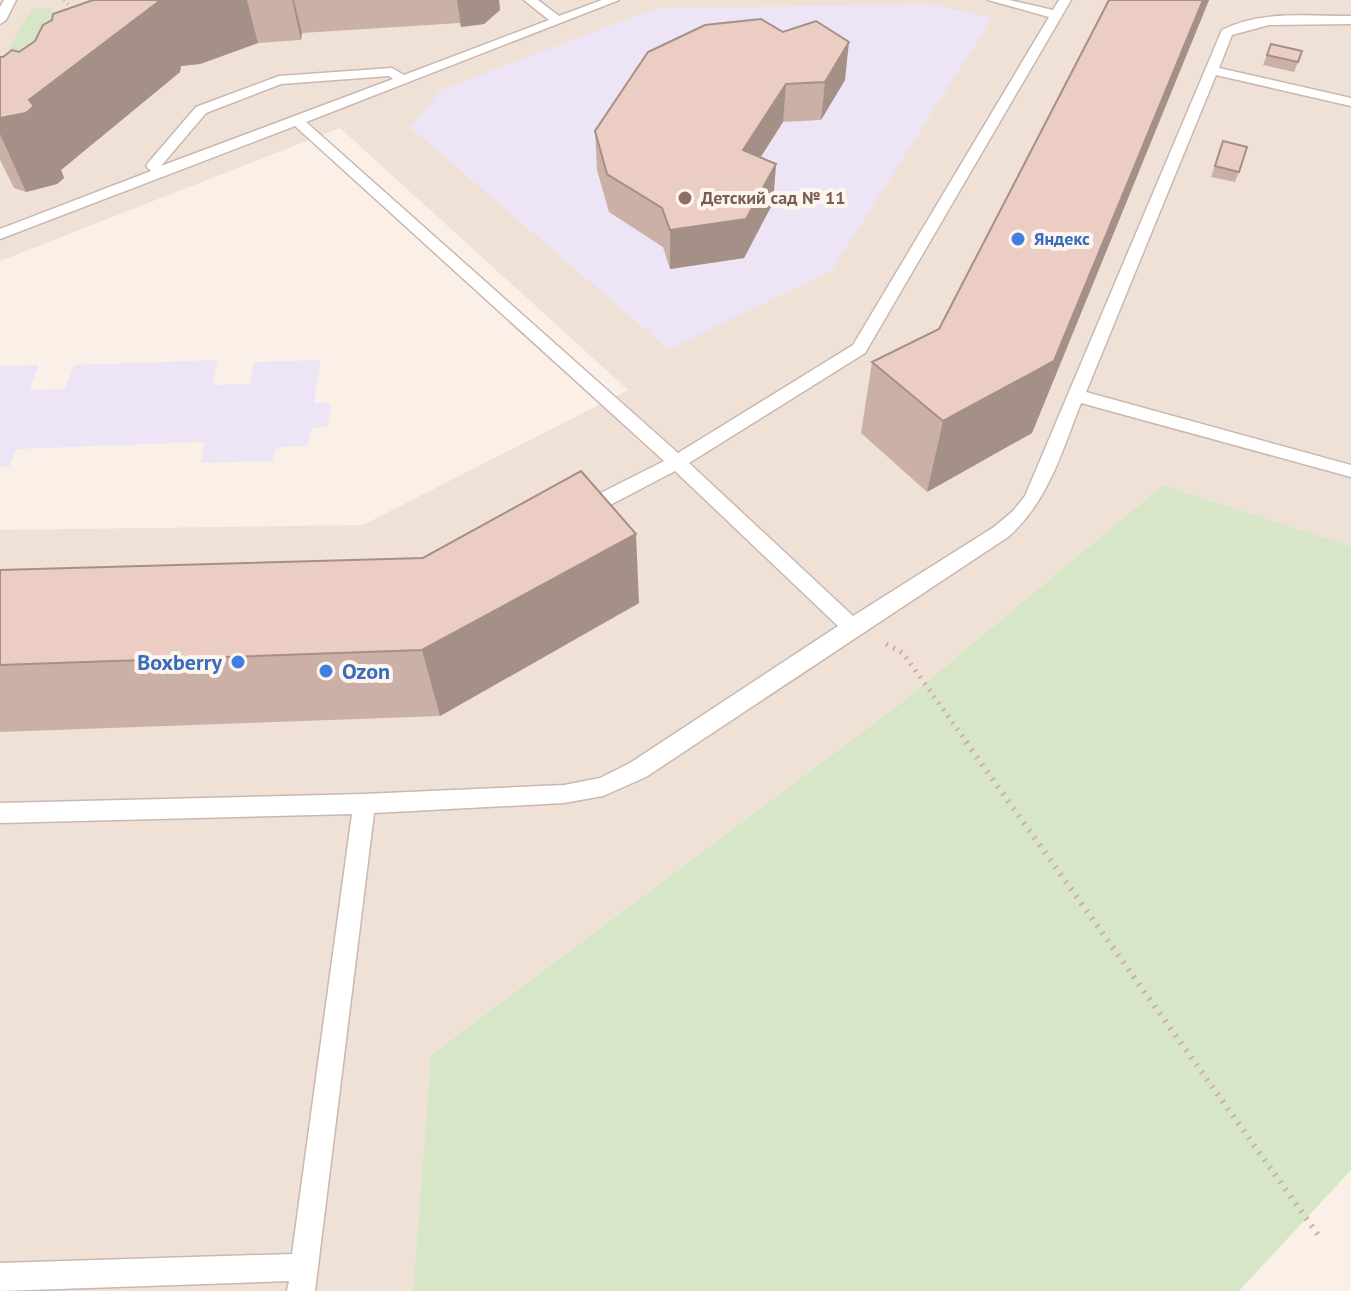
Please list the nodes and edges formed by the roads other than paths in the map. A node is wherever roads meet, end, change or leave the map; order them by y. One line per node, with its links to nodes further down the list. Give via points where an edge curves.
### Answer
1 (10, 0): 6 (lane)
2 (530, 0): 8 (lane)
3 (613, 0): 8 (lane)
4 (994, 0): 5 (lane)
5 (1060, 7): 16 (lane, via 859,349)
6 (0, 20)
7 (1351, 20): 9 (lane, via 1237,26 1227,33)
8 (558, 21): 10 (lane)
9 (1211, 70): 11 (lane); 15 (lane)
10 (402, 80): 12 (lane); 13 (lane, via 392,72 279,80 201,110 153,166)
11 (1351, 102)
12 (297, 121): 13 (lane); 16 (lane)
13 (161, 173): 14 (lane)
14 (0, 234)
15 (1075, 395): 17 (lane); 19 (lane, via 1033,498 1020,516)
16 (677, 462): 18 (lane); 19 (lane)
17 (1351, 471)
18 (567, 519)
19 (852, 627): 20 (lane, via 638,770 603,787 564,794)
20 (364, 804): 21 (lane); 23 (lane)
21 (0, 813)
22 (0, 1277): 23 (lane)
23 (303, 1279)

